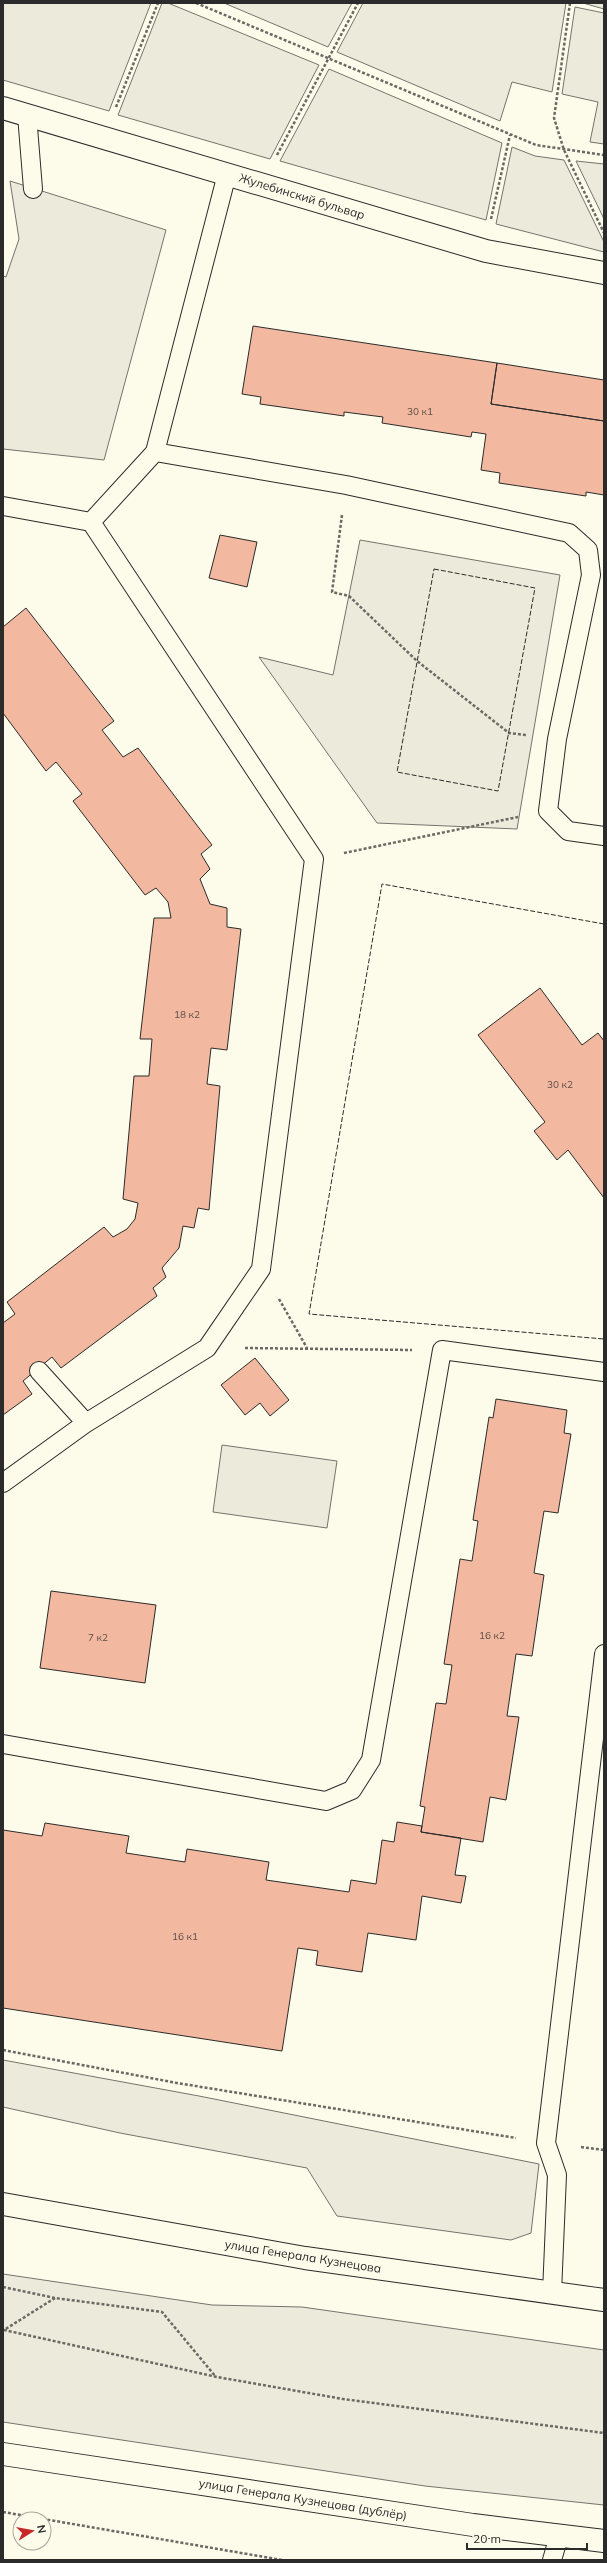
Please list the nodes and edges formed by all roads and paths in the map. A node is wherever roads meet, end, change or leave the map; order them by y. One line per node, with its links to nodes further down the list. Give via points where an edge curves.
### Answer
1 (158, 3): 9 (path)
2 (196, 3): 5 (path)
3 (358, 3): 5 (path)
4 (570, 3): 10 (path, via 554,118)
5 (328, 58): 8 (path); 13 (path, via 272,165)
6 (3, 108): 7 (street, Жулебинский бульвар)
7 (27, 115): 9 (street, Жулебинский бульвар); 14 (lane)
8 (510, 134): 10 (path, via 536,145); 16 (path)
9 (105, 138): 12 (street, Жулебинский бульвар)
10 (564, 150): 11 (path); 15 (path)
11 (604, 154)
12 (227, 174): 13 (street, Жулебинский бульвар); 18 (lane)
13 (265, 185): 16 (street, Жулебинский бульвар)
14 (32, 188)
15 (604, 233)
16 (486, 251): 17 (street, Жулебинский бульвар)
17 (604, 273)
18 (155, 452): 19 (lane); 21 (lane)
19 (346, 485): 22 (path, via 332,592 349,596 417,661 508,733); 22 (lane, via 569,533 588,550 591,575)
20 (3, 506): 21 (lane)
21 (91, 522): 25 (lane)
22 (557, 739): 23 (lane)
23 (548, 811): 24 (lane, via 568,830); 25 (path)
24 (604, 836)
25 (314, 859): 26 (lane)
26 (261, 1269): 27 (lane); 28 (path)
27 (207, 1348): 28 (path); 32 (lane)
28 (308, 1349): 29 (path)
29 (442, 1350): 31 (lane); 35 (lane, via 371,1760 352,1790 326,1801)
30 (39, 1371): 32 (lane)
31 (604, 1372)
32 (86, 1423): 33 (lane)
33 (3, 1483)
34 (604, 1654): 37 (lane)
35 (3, 1744)
36 (3, 2050): 37 (path, via 177,2082)
37 (546, 2143): 38 (path); 41 (lane, via 557,2175)
38 (604, 2150)
39 (3, 2204): 41 (street, улица Генерала Кузнецова, via 305,2258)
40 (3, 2287): 42 (path)
41 (552, 2293): 43 (street, улица Генерала Кузнецова)
42 (55, 2298): 44 (path); 45 (path, via 162,2312)
43 (604, 2300)
44 (4, 2330): 45 (path)
45 (217, 2377): 46 (path, via 343,2399)
46 (604, 2433)
47 (3, 2454): 49 (street, улица Генерала Кузнецова (дублёр))
48 (3, 2512): 51 (path)
49 (559, 2536): 50 (street, улица Генерала Кузнецова (дублёр)); 52 (lane)
50 (604, 2541)
51 (282, 2560)
52 (552, 2560)

